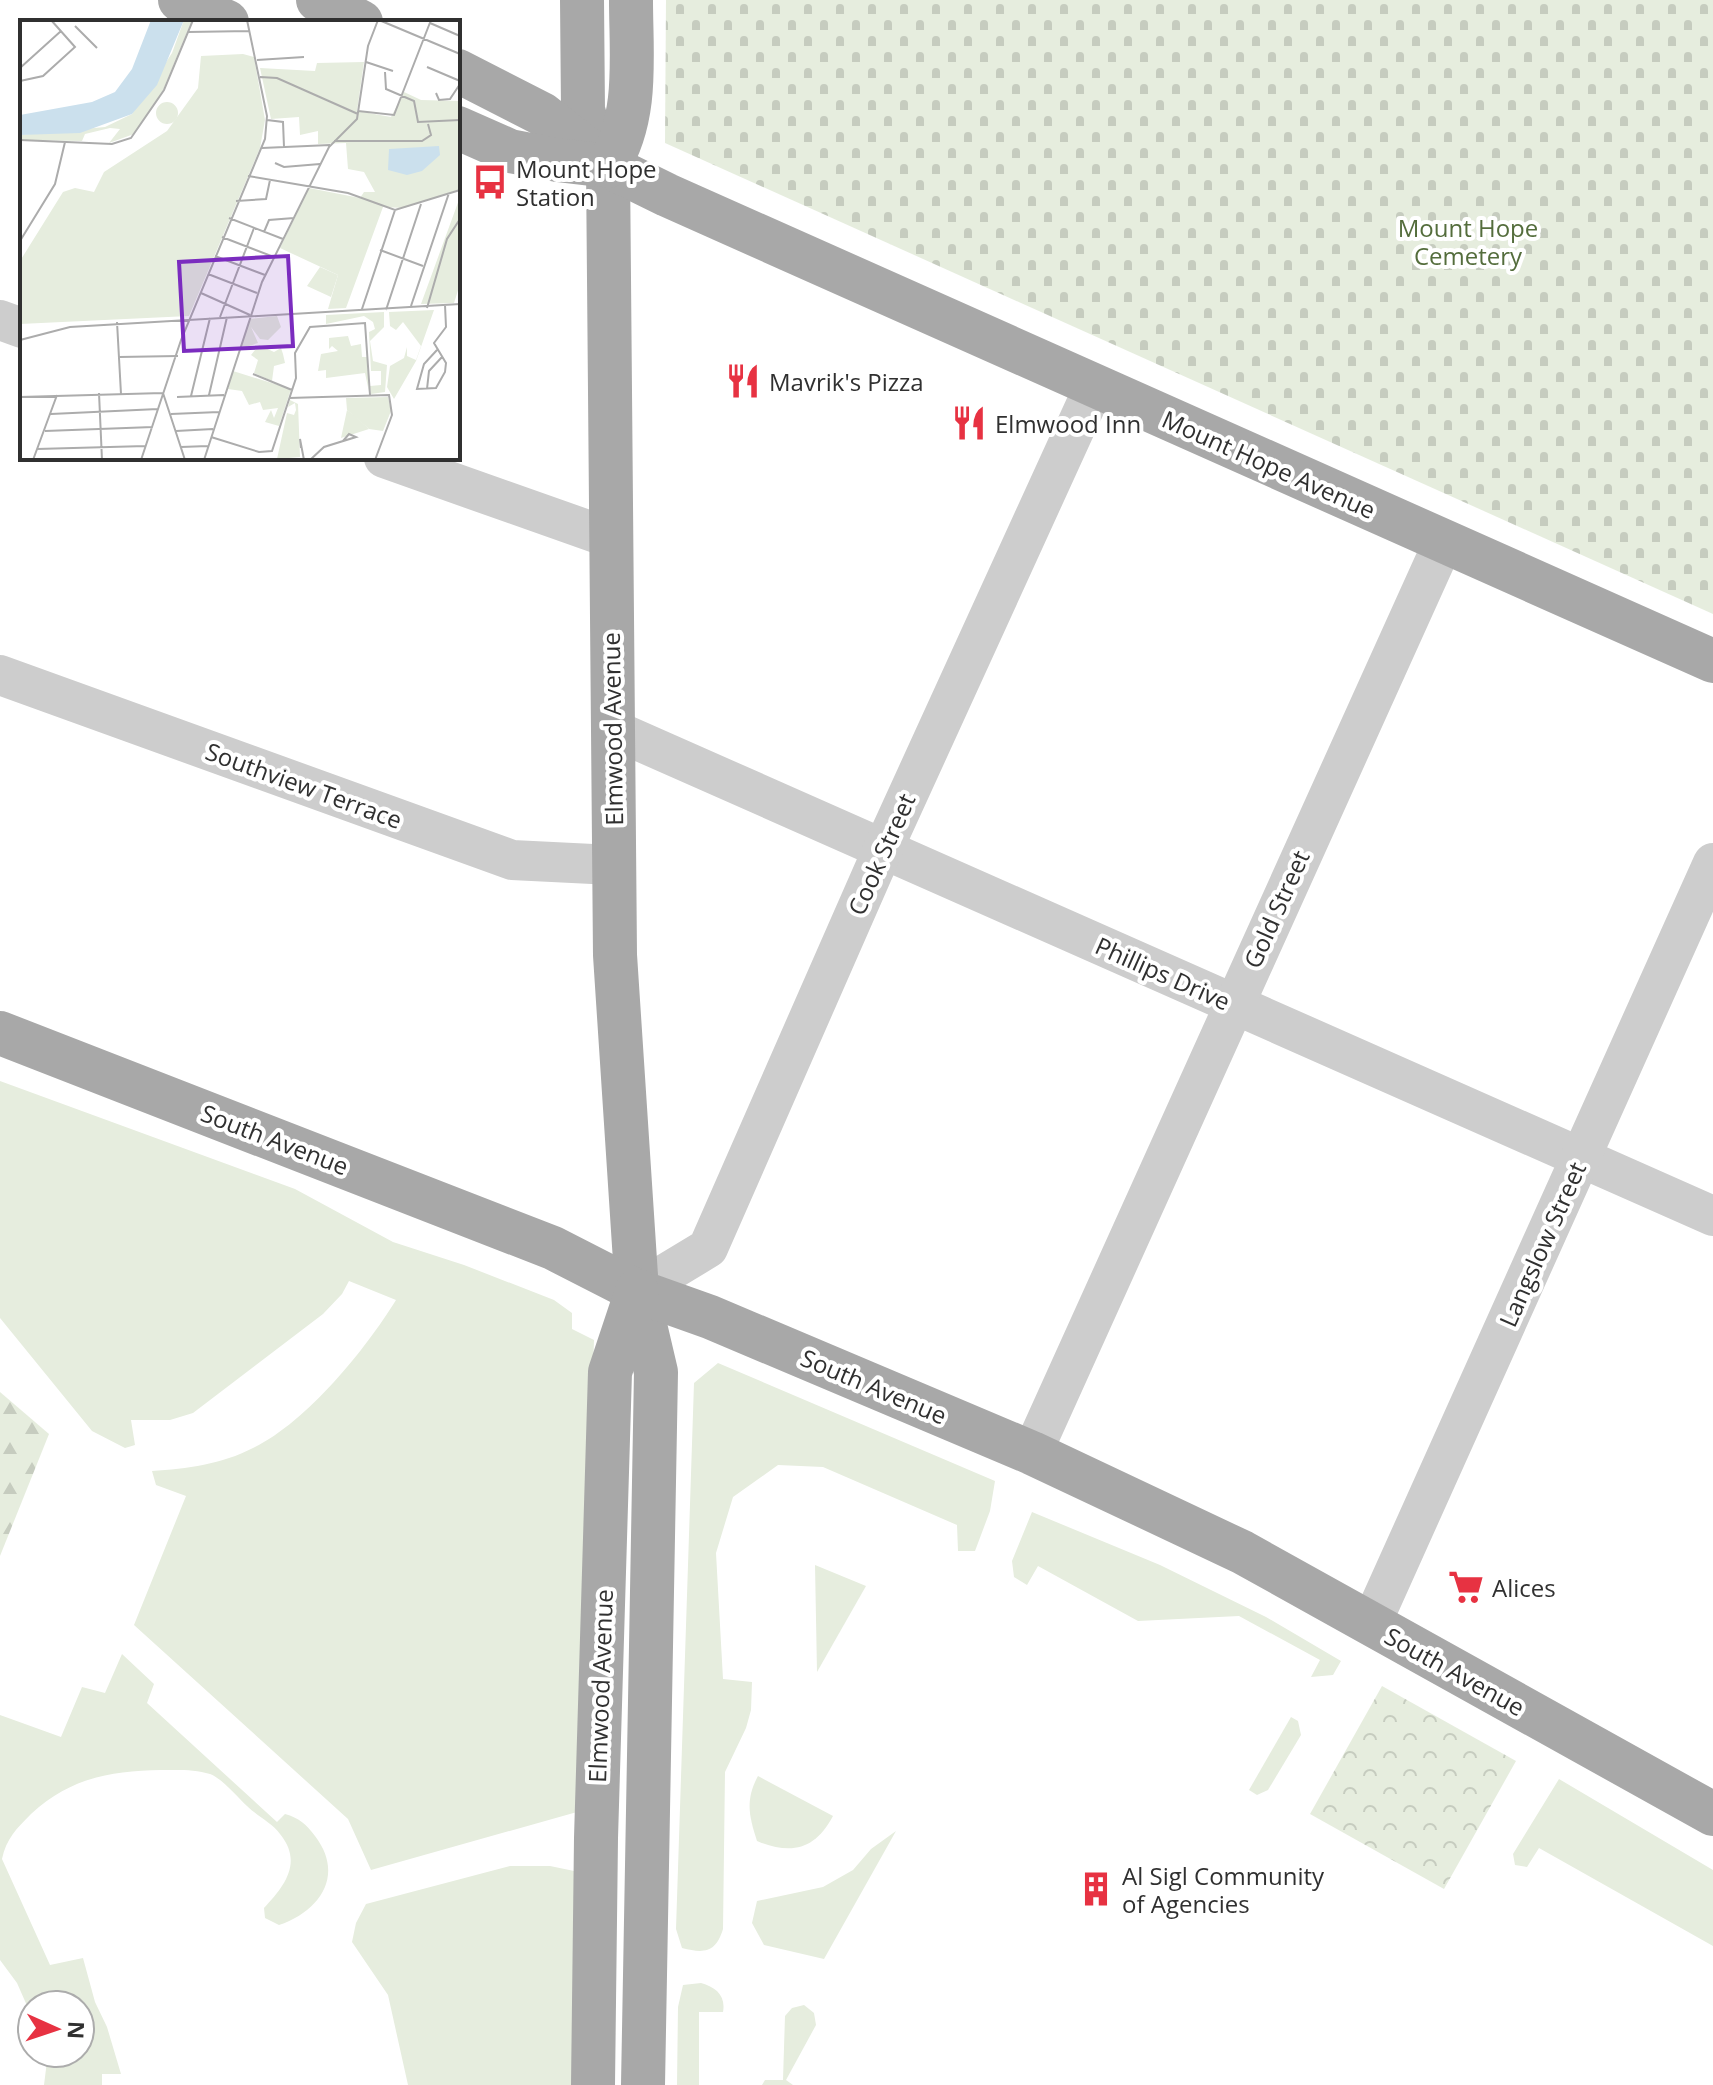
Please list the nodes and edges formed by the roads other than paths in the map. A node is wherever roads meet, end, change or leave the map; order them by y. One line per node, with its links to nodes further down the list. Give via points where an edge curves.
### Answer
1 (180, 0): 5 (main road)
2 (318, 0): 6 (main road)
3 (582, 0): 9 (main road, Elmwood Avenue, via 583,110 592,141)
4 (631, 0): 9 (main road, Elmwood Avenue, via 629,106 624,137)
5 (223, 20)
6 (357, 20)
7 (460, 72): 9 (main road, Mount Hope Avenue, via 551,120)
8 (460, 129): 9 (main road, Mount Hope Avenue, via 510,151)
9 (608, 166): 12 (main road, Mount Hope Avenue); 14 (main road, Elmwood Avenue)
10 (0, 320): 11 (street)
11 (20, 327)
12 (1094, 387): 15 (main road, Mount Hope Avenue); 19 (street, Cook Street)
13 (390, 460): 14 (street)
14 (610, 538): 18 (main road, Elmwood Avenue)
15 (1444, 541): 16 (main road, Mount Hope Avenue); 22 (street, Gold Street)
16 (1713, 661)
17 (0, 675): 21 (street, Southview Terrace, via 512,860)
18 (612, 729): 19 (street, Phillips Drive); 21 (main road, Elmwood Avenue)
19 (884, 847): 22 (street, Phillips Drive); 26 (street, Cook Street, via 708,1248)
20 (1713, 863): 24 (street, Langslow Street)
21 (613, 865): 26 (main road, Elmwood Avenue)
22 (1233, 1004): 24 (street, Phillips Drive); 27 (street, Gold Street)
23 (0, 1033): 26 (main road, South Avenue, via 539,1242)
24 (1581, 1158): 25 (street, Phillips Drive); 28 (street, Langslow Street)
25 (1713, 1216)
26 (637, 1291): 27 (main road, South Avenue); 30 (main road, Elmwood Avenue, via 610,1372); 31 (main road, Elmwood Avenue, via 656,1372)
27 (1032, 1453): 28 (main road, South Avenue, via 1242,1552)
28 (1371, 1624): 29 (main road, South Avenue)
29 (1711, 1809)
30 (593, 2085)
31 (643, 2085)

